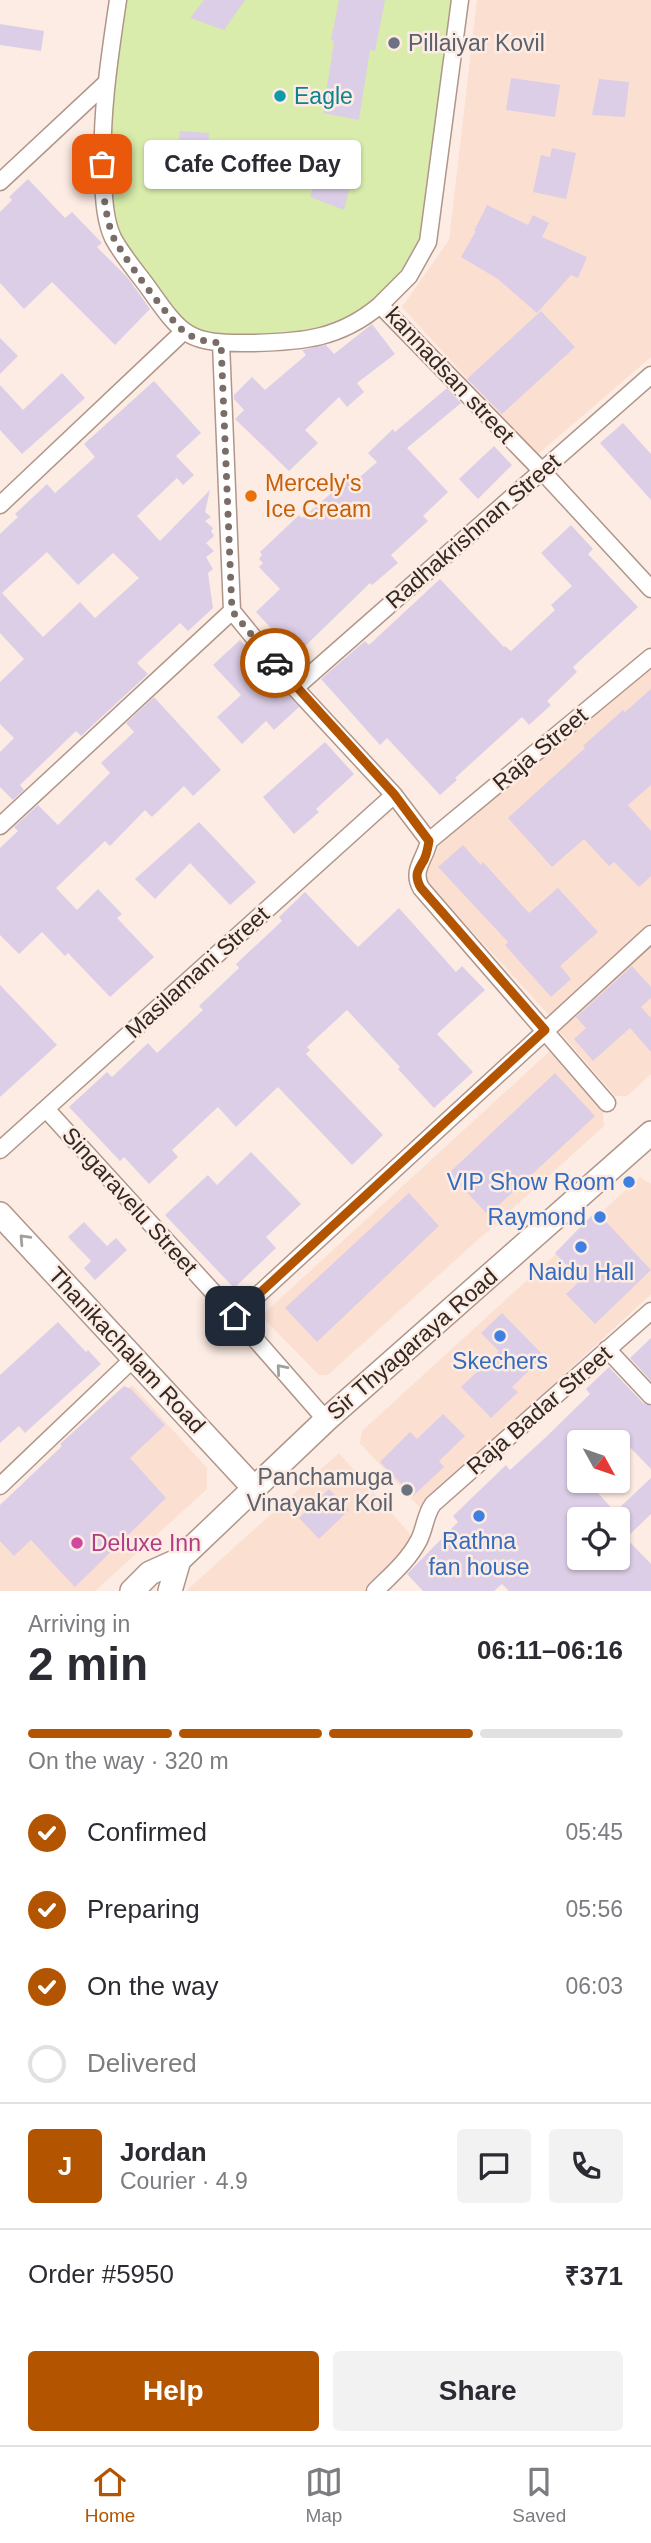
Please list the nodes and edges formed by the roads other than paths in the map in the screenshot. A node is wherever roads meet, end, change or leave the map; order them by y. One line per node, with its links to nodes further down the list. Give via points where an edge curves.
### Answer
1 (118, 0): 3 (street)
2 (460, 0): 5 (street, kannadsan street, via 429,242 408,276)
3 (106, 83): 4 (street); 6 (street, via 102,168 104,204 113,237)
4 (0, 182)
5 (380, 305): 7 (street, via 363,320 320,336 294,342); 9 (street, kannadsan street)
6 (183, 332): 7 (street, via 201,341); 10 (street)
7 (221, 343): 12 (street)
8 (651, 375): 9 (street, Radhakrishnan Street)
9 (542, 471): 11 (street, kannadsan street); 14 (street, Radhakrishnan Street)
10 (0, 505)
11 (651, 589)
12 (232, 611): 14 (street); 16 (street)
13 (651, 657): 17 (street, Raja Street)
14 (295, 688): 15 (street)
15 (394, 794): 17 (street); 21 (street, Masilamani Street)
16 (0, 826)
17 (429, 841): 19 (street, via 416,879 421,888)
18 (651, 933): 19 (street)
19 (545, 1030): 20 (street); 26 (street)
20 (607, 1103)
21 (46, 1109): 23 (street, Masilamani Street); 26 (street, Singaravelu Street)
22 (647, 1144): 30 (main road, Sir Thyagaraya Road)
23 (0, 1150)
24 (0, 1214): 28 (main road, Thanikachalam Road, one-way to 24)
25 (651, 1311): 27 (street, Raja Badar Street)
26 (235, 1316): 30 (street, Singaravelu Street, one-way to 26)
27 (607, 1349): 29 (street); 36 (street, Raja Badar Street, via 439,1498 428,1510 421,1536 407,1560)
28 (134, 1358): 31 (street); 32 (main road, Thanikachalam Road)
29 (651, 1396)
30 (326, 1420): 32 (main road, Sir Thyagaraya Road)
31 (0, 1486)
32 (253, 1487): 33 (main road, Sir Thyagaraya Road)
33 (179, 1560): 34 (main road, Sir Thyagaraya Road, via 150,1573); 35 (main road, Sir Thyagaraya Road)
34 (132, 1591)
35 (170, 1591)
36 (375, 1591)

